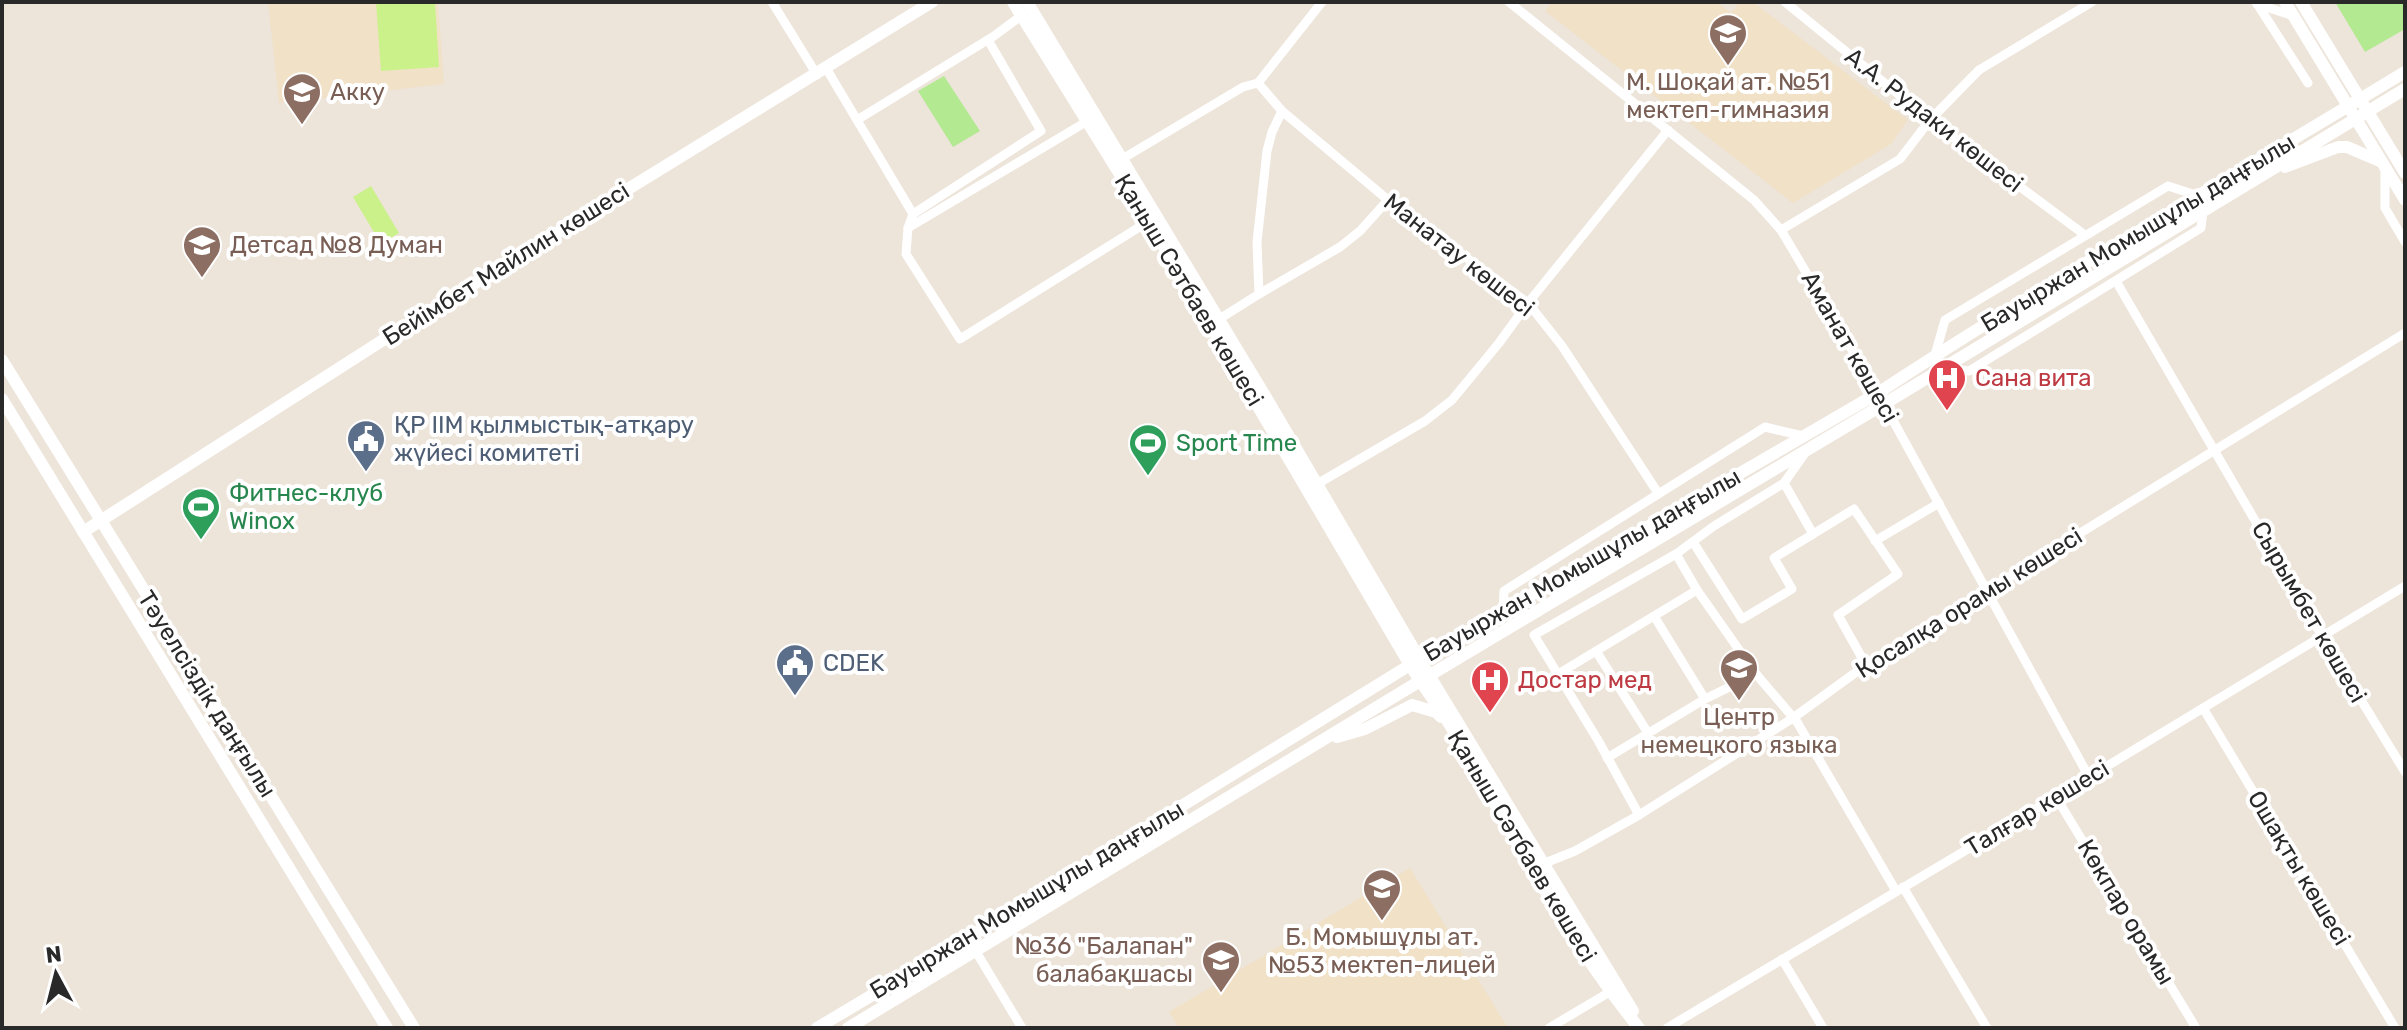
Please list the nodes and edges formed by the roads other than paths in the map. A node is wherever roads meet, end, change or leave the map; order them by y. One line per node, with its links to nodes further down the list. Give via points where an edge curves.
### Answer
1 (772, 2): 15 (street)
2 (932, 2): 15 (main road, Бейімбет Майлин көшесі)
3 (1013, 2): 12 (main road, Қаныш Сәтбаев көшесі)
4 (1027, 2): 24 (main road, Қаныш Сәтбаев көшесі)
5 (1322, 2): 17 (street)
6 (1509, 2): 28 (street, Аманат көшесі)
7 (1785, 2): 27 (street, А.А. Рудаки көшесі)
8 (2092, 2): 27 (street, via 1979,70)
9 (2285, 2): 13 (main road)
10 (2301, 2): 20 (main road)
11 (2257, 3): 13 (street); 18 (street)
12 (1021, 16): 14 (street); 24 (main road, Қаныш Сәтбаев көшесі)
13 (2294, 16): 21 (main road)
14 (988, 40): 26 (street); 37 (street, via 1041,131)
15 (822, 71): 26 (street); 60 (main road, Бейімбет Майлин көшесі, via 394,333)
16 (2405, 72): 20 (main road)
17 (1258, 83): 22 (street, Манатау көшесі); 29 (street)
18 (2308, 83)
19 (2405, 89): 23 (main road)
20 (2360, 99): 21 (main road, Бауыржан Момышұлы даңғылы); 23 (main road)
21 (2348, 106): 25 (main road); 33 (main road, Бауыржан Момышұлы даңғылы)
22 (1282, 111): 34 (street, Манатау көшесі); 44 (street, via 1267,151 1257,242)
23 (2368, 112): 25 (main road, Бауыржан Момышұлы даңғылы); 32 (main road)
24 (1091, 119): 29 (main road, Қаныш Сәтбаев көшесі); 38 (main road, Қаныш Сәтбаев көшесі); 39 (street)
25 (2356, 119): 30 (main road); 31 (main road, Бауыржан Момышұлы даңғылы)
26 (857, 120): 37 (street)
27 (1930, 120): 40 (street, via 1900,159); 41 (street, А.А. Рудаки көшесі)
28 (1668, 130): 40 (street, Аманат көшесі, via 1754,200); 45 (street)
29 (1122, 159): 46 (main road, Қаныш Сәтбаев көшесі)
30 (2383, 164): 31 (main road, via 2338,147); 35 (main road); 42 (street, via 2385,208)
31 (2270, 170): 36 (main road, Бауыржан Момышұлы даңғылы)
32 (2405, 173)
33 (2196, 195): 41 (street, via 2168,186); 48 (main road, Бауыржан Момышұлы даңғылы)
34 (1388, 200): 44 (street, via 1340,247); 45 (street, Манатау көшесі)
35 (2405, 200)
36 (2203, 211): 43 (street, via 2201,228); 50 (main road, Бауыржан Момышұлы даңғылы)
37 (913, 214): 39 (street)
38 (1149, 221): 39 (street, via 960,339 906,254); 46 (main road, Қаныш Сәтбаев көшесі)
39 (908, 228)
40 (1781, 230): 51 (street, Аманат көшесі)
41 (2085, 235): 48 (street, via 1945,320)
42 (2405, 242)
43 (2116, 281): 50 (street, via 1969,371); 55 (street, Сырымбет көшесі)
44 (1259, 294): 46 (street)
45 (1528, 303): 57 (street, via 1452,400); 58 (street, Манатау көшесі)
46 (1214, 322): 57 (main road, Қаныш Сәтбаев көшесі); 75 (main road, Қаныш Сәтбаев көшесі)
47 (2405, 333): 55 (street, Қосалқа орамы көшесі)
48 (1935, 355): 51 (main road, Бауыржан Момышұлы даңғылы)
49 (2, 360): 60 (main road, Тәуелсіздік даңғылы)
50 (1944, 368): 51 (main road, Бауыржан Момышұлы даңғылы)
51 (1881, 398): 53 (main road, Бауыржан Момышұлы даңғылы); 54 (main road, Бауыржан Момышұлы даңғылы); 59 (street, Аманат көшесі)
52 (2, 399): 61 (main road, Тәуелсіздік даңғылы)
53 (1803, 436): 58 (street, via 1765,427); 71 (main road, Бауыржан Момышұлы даңғылы)
54 (1807, 450): 56 (street); 66 (main road, Бауыржан Момышұлы даңғылы)
55 (2215, 450): 69 (street, Қосалқа орамы көшесі); 73 (street, Сырымбет көшесі)
56 (1784, 483): 62 (street); 64 (street)
57 (1317, 484): 75 (main road, Қаныш Сәтбаев көшесі)
58 (1658, 493): 71 (street, via 1504,591)
59 (1939, 503): 63 (street); 69 (street, Аманат көшесі)
60 (101, 522): 61 (main road, Бейімбет Майлин көшесі); 87 (main road, Тәуелсіздік даңғылы)
61 (83, 532): 88 (main road, Тәуелсіздік даңғылы)
62 (1813, 534): 63 (street, via 1854,509); 64 (street, via 1774,558 1792,589 1742,619)
63 (1875, 541): 76 (street, via 1898,574 1838,615)
64 (1693, 542): 65 (street)
65 (1676, 554): 68 (street); 70 (street)
66 (1585, 582): 70 (street); 79 (main road, Бауыржан Момышұлы даңғылы)
67 (2405, 586): 73 (street, Талғар көшесі)
68 (1697, 590): 72 (street); 78 (street)
69 (1987, 590): 76 (street, Қосалқа орамы көшесі); 90 (street, Аманат көшесі)
70 (1596, 600): 77 (street, via 1534,635)
71 (1503, 611): 75 (main road, Бауыржан Момышұлы даңғылы)
72 (1654, 616): 74 (street); 80 (street)
73 (2322, 636): 81 (street, Талғар көшесі); 89 (street, Сырымбет көшесі)
74 (1596, 651): 77 (street); 84 (street)
75 (1415, 662): 79 (main road, Қаныш Сәтбаев көшесі); 95 (main road, Бауыржан Момышұлы даңғылы)
76 (1866, 665): 82 (street, Қосалқа орамы көшесі)
77 (1558, 674): 86 (street)
78 (1756, 674): 80 (street); 82 (street)
79 (1424, 678): 83 (main road, Қаныш Сәтбаев көшесі); 85 (main road, Бауыржан Момышұлы даңғылы); 93 (main road, Қаныш Сәтбаев көшесі)
80 (1705, 699): 84 (street)
81 (2203, 708): 90 (street, Талғар көшесі); 110 (street, Ошақты көшесі)
82 (1793, 718): 92 (street, Қосалқа орамы көшесі); 94 (street)
83 (1451, 727): 85 (main road, via 1436,712 1412,705 1365,729); 93 (main road, Қаныш Сәтбаев көшесі)
84 (1648, 733): 86 (street)
85 (1318, 742): 96 (main road, Бауыржан Момышұлы даңғылы)
86 (1607, 758): 92 (street)
87 (248, 761): 88 (main road); 100 (main road, Тәуелсіздік даңғылы)
88 (229, 771): 99 (main road, Тәуелсіздік даңғылы)
89 (2405, 772)
90 (2089, 777): 91 (street, Талғар көшесі)
91 (2056, 797): 94 (street, Талғар көшесі); 109 (street, Көкпар орамы)
92 (1639, 815): 93 (street, Қосалқа орамы көшесі)
93 (1538, 866): 98 (main road, Қаныш Сәтбаев көшесі)
94 (1900, 889): 97 (street, Талғар көшесі); 108 (street)
95 (967, 938): 96 (street); 101 (main road, Бауыржан Момышұлы даңғылы)
96 (976, 950): 102 (main road, Бауыржан Момышұлы даңғылы); 103 (street)
97 (1782, 959): 106 (street, Талғар көшесі); 107 (street)
98 (1614, 989): 104 (street); 105 (main road, Қаныш Сәтбаев көшесі)
99 (387, 1028)
100 (414, 1028)
101 (817, 1028)
102 (848, 1028)
103 (1022, 1028)
104 (1549, 1028)
105 (1641, 1028)
106 (1667, 1028)
107 (1823, 1028)
108 (1987, 1028)
109 (2196, 1028)
110 (2395, 1028)

